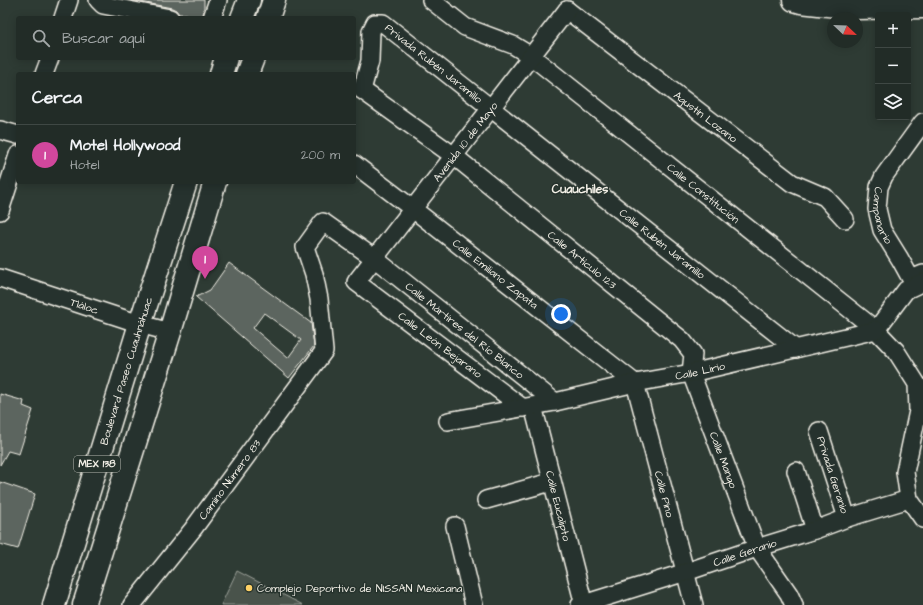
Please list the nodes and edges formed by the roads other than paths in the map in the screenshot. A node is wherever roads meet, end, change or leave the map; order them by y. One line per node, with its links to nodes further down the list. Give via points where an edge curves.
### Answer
1 (69, 0): 10 (street)
2 (98, 0): 11 (street, via 103,4)
3 (218, 0): 12 (street)
4 (248, 0): 13 (main road)
5 (274, 0): 14 (main road)
6 (431, 0): 15 (street, Calle Constitución, via 465,27 513,45)
7 (794, 0): 9 (main road, via 856,8)
8 (565, 5): 15 (street, Avenida 10 de Mayo); 34 (street, Agustín Lozano, via 792,183 825,197)
9 (923, 7)
10 (64, 16)
11 (160, 16)
12 (213, 16)
13 (243, 16)
14 (269, 16)
15 (531, 56): 23 (street, Avenida 10 de Mayo); 41 (street, Calle Constitución)
16 (49, 60): 19 (street)
17 (225, 60): 20 (main road)
18 (252, 60): 21 (main road)
19 (45, 72)
20 (221, 72)
21 (248, 72)
22 (358, 92): 23 (street, Privada Rubén Jaramillo, via 370,61 371,30 375,23 383,23); 27 (street, Calle Artículo 123)
23 (491, 108): 27 (street, Avenida 10 de Mayo); 43 (street, Calle Rubén Jaramillo)
24 (923, 122): 36 (street, Campanario, via 884,176 879,187 877,209 882,230 911,279)
25 (0, 130): 26 (street)
26 (16, 134)
27 (454, 156): 32 (street, Avenida 10 de Mayo); 45 (street, Calle Artículo 123, via 682,340 693,354)
28 (16, 161): 33 (street)
29 (356, 166): 32 (street, Calle Emiliano Zapata)
30 (185, 184): 40 (main road, Boulevard Paseo Cuauhnáhuac / MEX 138)
31 (214, 184): 42 (main road, MEX 138)
32 (413, 209): 35 (street, Avenida 10 de Mayo); 46 (street, Calle Emiliano Zapata)
33 (0, 211)
34 (845, 219)
35 (374, 258): 38 (street, Avenida 10 de Mayo); 44 (street, Calle Mártires del Río Blanco, via 323,222 305,247 319,299); 47 (street, Calle Mártires del Río Blanco)
36 (923, 274)
37 (0, 278): 40 (street, Tláloc)
38 (356, 282): 48 (street, Calle León Bejarano)
39 (923, 282): 41 (street, via 906,290)
40 (140, 324): 42 (street, Tláloc); 61 (main road, Boulevard Paseo Cuauhnáhuac / MEX 138)
41 (876, 330): 43 (street, Calle Lirio); 53 (street, Calle Constitución, via 896,351 917,384 918,411 905,472)
42 (170, 332): 62 (main road, MEX 138)
43 (796, 349): 45 (street, Calle Lirio)
44 (324, 351): 63 (street, Camino Número 83, via 193,529)
45 (691, 372): 46 (street, Calle Lirio); 59 (street, Calle Mango)
46 (635, 383): 47 (street, Calle Lirio); 60 (street, Calle Pino)
47 (555, 402): 48 (street, Calle Lirio)
48 (528, 408): 49 (street, Calle Lirio); 52 (street, Calle Eucalipto)
49 (448, 421)
50 (819, 430): 55 (street, Privada Geranio)
51 (796, 471): 58 (street)
52 (552, 482): 54 (street); 65 (street, Calle Eucalipto)
53 (909, 499): 55 (street, Calle Geranio); 56 (street)
54 (486, 500)
55 (847, 518): 58 (street, Calle Geranio)
56 (923, 519)
57 (455, 526): 64 (street)
58 (815, 530): 59 (street, Calle Geranio)
59 (757, 548): 60 (street, Calle Geranio); 67 (street, Calle Mango)
60 (686, 572): 65 (street, Calle Geranio); 66 (street, Calle Pino)
61 (54, 605)
62 (84, 605)
63 (132, 605)
64 (474, 605)
65 (583, 605)
66 (694, 605)
67 (794, 605)

